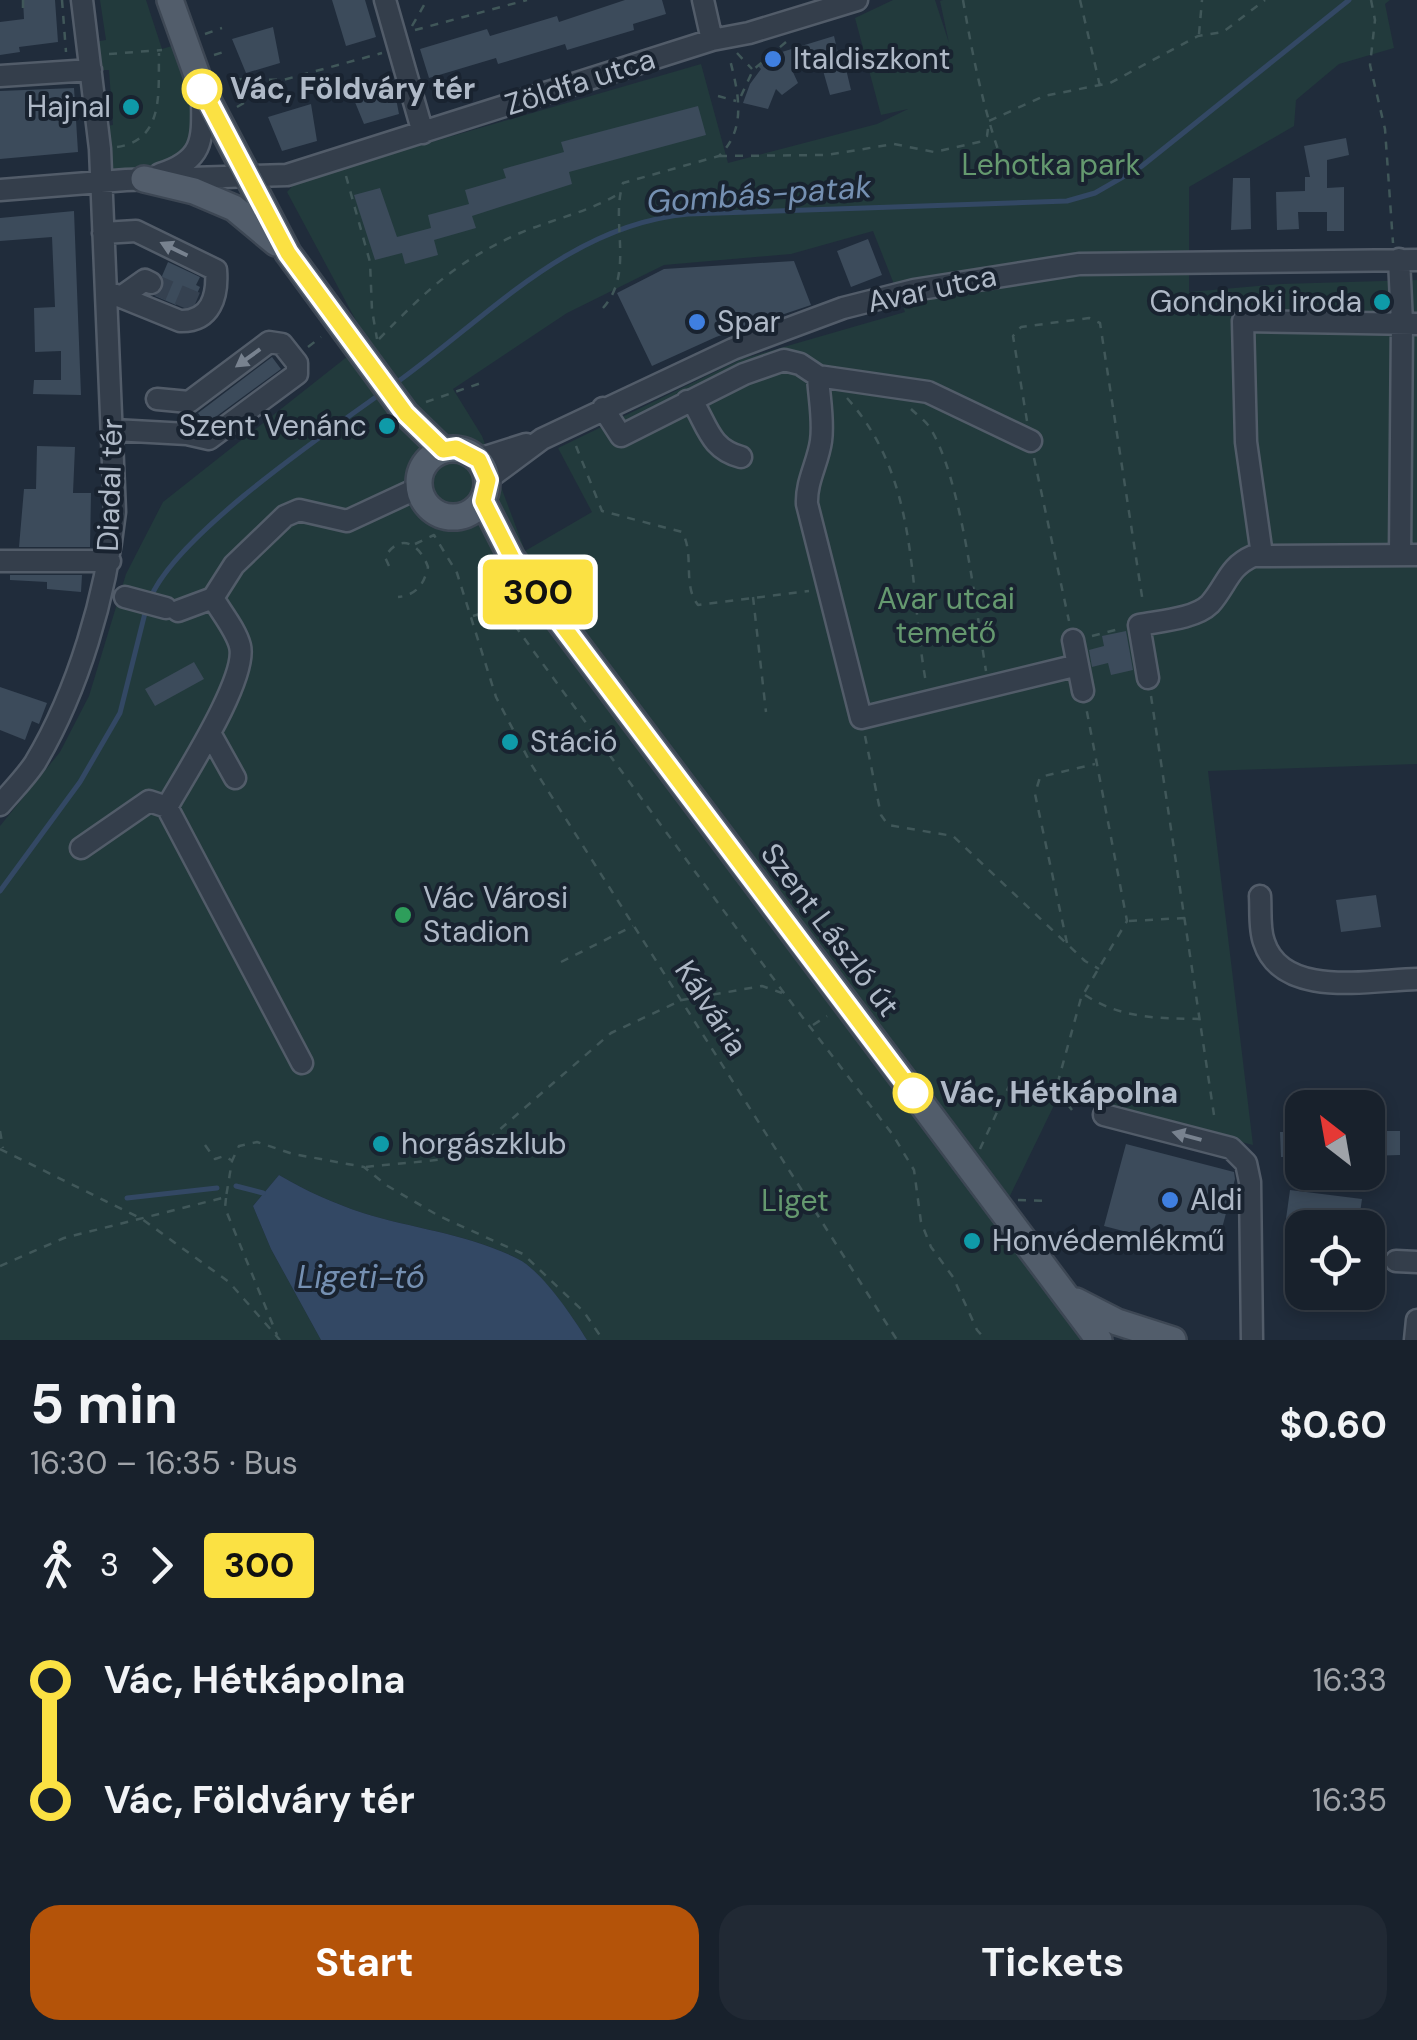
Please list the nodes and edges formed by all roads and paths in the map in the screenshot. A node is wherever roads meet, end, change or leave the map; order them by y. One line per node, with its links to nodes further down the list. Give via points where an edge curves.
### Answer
1 (23, 0): 14 (path)
2 (82, 0): 25 (street, Diadal tér)
3 (170, 0): 31 (main road)
4 (385, 0): 36 (street)
5 (426, 0): 6 (path, via 409,32)
6 (526, 0)
7 (703, 0): 18 (street)
8 (857, 0): 18 (street, Zöldfa utca)
9 (963, 0): 35 (path)
10 (1080, 0): 30 (path)
11 (1202, 0): 17 (path)
12 (1265, 0): 17 (path, via 1223,32)
13 (1371, 0): 48 (path, via 1370,65)
14 (23, 8)
15 (222, 28): 16 (path)
16 (199, 36)
17 (1198, 36): 30 (path)
18 (712, 40): 36 (street, Zöldfa utca)
19 (786, 42): 26 (path)
20 (227, 51): 24 (path)
21 (387, 52): 29 (path)
22 (738, 53): 26 (path)
23 (729, 56): 33 (path)
24 (208, 57)
25 (91, 63): 27 (street); 37 (street, Diadal tér); 37 (path, via 161,50 148,133 132,145)
26 (753, 70): 33 (path)
27 (0, 76)
28 (237, 78): 29 (path)
29 (283, 80): 34 (path)
30 (1100, 87): 35 (path, via 1044,96)
31 (202, 89): 41 (main road); 42 (street, via 202,136 194,156 180,168)
32 (718, 96): 33 (path)
33 (739, 100): 38 (path, via 738,124)
34 (233, 108)
35 (990, 121): 38 (path, via 979,142 934,152 894,144 828,155); 40 (path, via 1005,169)
36 (423, 132): 41 (street, Zöldfa utca, via 287,175)
37 (100, 150): 43 (street, Diadal tér)
38 (720, 156): 45 (path, via 630,180)
39 (345, 173): 45 (path, via 370,262 378,340 437,280 474,255)
40 (1022, 176)
41 (246, 178): 42 (street); 47 (main road)
42 (144, 179): 43 (street); 47 (main road, via 234,208)
43 (101, 182): 44 (street); 46 (street, Diadal tér)
44 (0, 190)
45 (621, 196): 51 (path, via 622,262 615,295)
46 (103, 233): 50 (street, Diadal tér); 50 (street, one-way to 46, via 180,321 199,319 203,305 218,293 216,270 136,231)
47 (288, 253): 63 (main road, via 369,363)
48 (1403, 260): 52 (street); 54 (street, Avar utca, via 1079,264 1007,273 843,308)
49 (151, 283): 50 (street)
50 (114, 294): 65 (street, Diadal tér)
51 (603, 308)
52 (1409, 324): 71 (street); 72 (street, via 1244,320 1246,442)
53 (326, 333): 55 (path)
54 (734, 348): 56 (street); 62 (street, Avar utca)
55 (293, 358): 60 (street, one-way to 60, via 282,344 270,342 189,402); 65 (street, via 297,374 209,439)
56 (744, 374): 57 (street, via 784,360); 61 (street)
57 (824, 377): 59 (street); 76 (street, via 821,446 806,488); 88 (path, via 870,423 900,494)
58 (482, 383): 63 (path)
59 (888, 387): 66 (street, via 928,392); 86 (path, via 927,424 942,455)
60 (158, 400)
61 (687, 402): 62 (street, via 621,436); 67 (street, via 714,442)
62 (603, 408): 64 (street, Avar utca)
63 (414, 409): 68 (main road)
64 (568, 426): 69 (street, Avar utca); 78 (path, via 602,511 682,532 698,605)
65 (114, 430): 73 (street, Diadal tér)
66 (1031, 441): 82 (path, via 1013,336 1021,327 1089,318 1100,323); 83 (path)
67 (740, 457)
68 (428, 468): 69 (main road, via 456,448); 69 (main road, via 431,510 452,518); 80 (street, via 373,512 347,521 299,510 285,516 234,564)
69 (478, 489): 119 (main road, Szent László út, via 512,558)
70 (414, 544): 75 (path, via 388,550); 79 (path, via 428,566 425,579 410,596); 81 (path, Kálvária, via 434,534)
71 (1409, 554): 72 (street)
72 (1262, 556): 82 (street, via 1238,562 1199,612)
73 (110, 560): 74 (street); 94 (street, Diadal tér, via 64,708 33,766)
74 (0, 561)
75 (389, 566)
76 (828, 590): 78 (path); 90 (street)
77 (125, 596): 80 (street, via 172,610)
78 (752, 596): 89 (path)
79 (398, 597)
80 (213, 598): 91 (street, via 240,644 240,665)
81 (473, 616): 100 (path, Kálvária, via 496,696 531,764); 105 (path, via 492,610 510,620)
82 (1143, 624): 83 (path); 85 (street)
83 (1073, 640): 84 (street)
84 (1078, 665): 86 (street); 87 (street)
85 (1148, 678): 98 (path)
86 (989, 687): 88 (street)
87 (1083, 691): 92 (path)
88 (929, 701): 90 (street)
89 (766, 712)
90 (861, 718): 101 (path, via 880,816 888,826 953,836)
91 (210, 733): 93 (street); 95 (street)
92 (1097, 763): 99 (path); 101 (path, via 1040,777 1035,794)
93 (235, 778)
94 (0, 805)
95 (167, 807): 96 (street, via 149,801); 109 (street)
96 (81, 848)
97 (1260, 896): 104 (street, via 1264,943 1280,968 1304,982)
98 (1184, 918): 99 (path); 108 (path)
99 (1127, 920): 103 (path)
100 (635, 925): 102 (path); 107 (path, Kálvária)
101 (1068, 944): 103 (path)
102 (561, 962)
103 (1100, 969): 106 (path)
104 (1417, 979)
105 (784, 993): 107 (path, via 762,986); 130 (path, via 914,1170 931,1247)
106 (1083, 994): 108 (path, via 1136,1017); 111 (path, via 1056,1089)
107 (682, 1000): 118 (path, via 611,1033 475,1151 448,1160); 129 (path, Kálvária)
108 (1200, 1018): 112 (path)
109 (302, 1063)
110 (1010, 1084): 119 (path)
111 (1072, 1110)
112 (1214, 1114)
113 (1104, 1115): 133 (street, one-way to 113, via 1246,1162 1231,1148)
114 (0, 1131): 116 (path)
115 (205, 1145): 117 (path, via 215,1159)
116 (2, 1149): 123 (path)
117 (232, 1161): 118 (path, via 240,1146 258,1142); 120 (path)
118 (364, 1167): 128 (path, via 439,1216 523,1254)
119 (971, 1168): 122 (main road, Szent László út)
120 (226, 1196): 123 (path); 127 (path, via 225,1208)
121 (1047, 1200): 122 (path, via 1013,1200)
122 (1001, 1209): 125 (main road, Szent László út)
123 (142, 1220): 124 (path, via 64,1238); 127 (path, via 229,1282)
124 (0, 1266)
125 (1066, 1294): 131 (main road, Szent László út); 132 (main road, via 1117,1322)
126 (1417, 1320): 134 (street)
127 (280, 1340)
128 (604, 1340)
129 (897, 1340)
130 (986, 1340)
131 (1100, 1340)
132 (1173, 1340)
133 (1252, 1340)
134 (1415, 1340)

